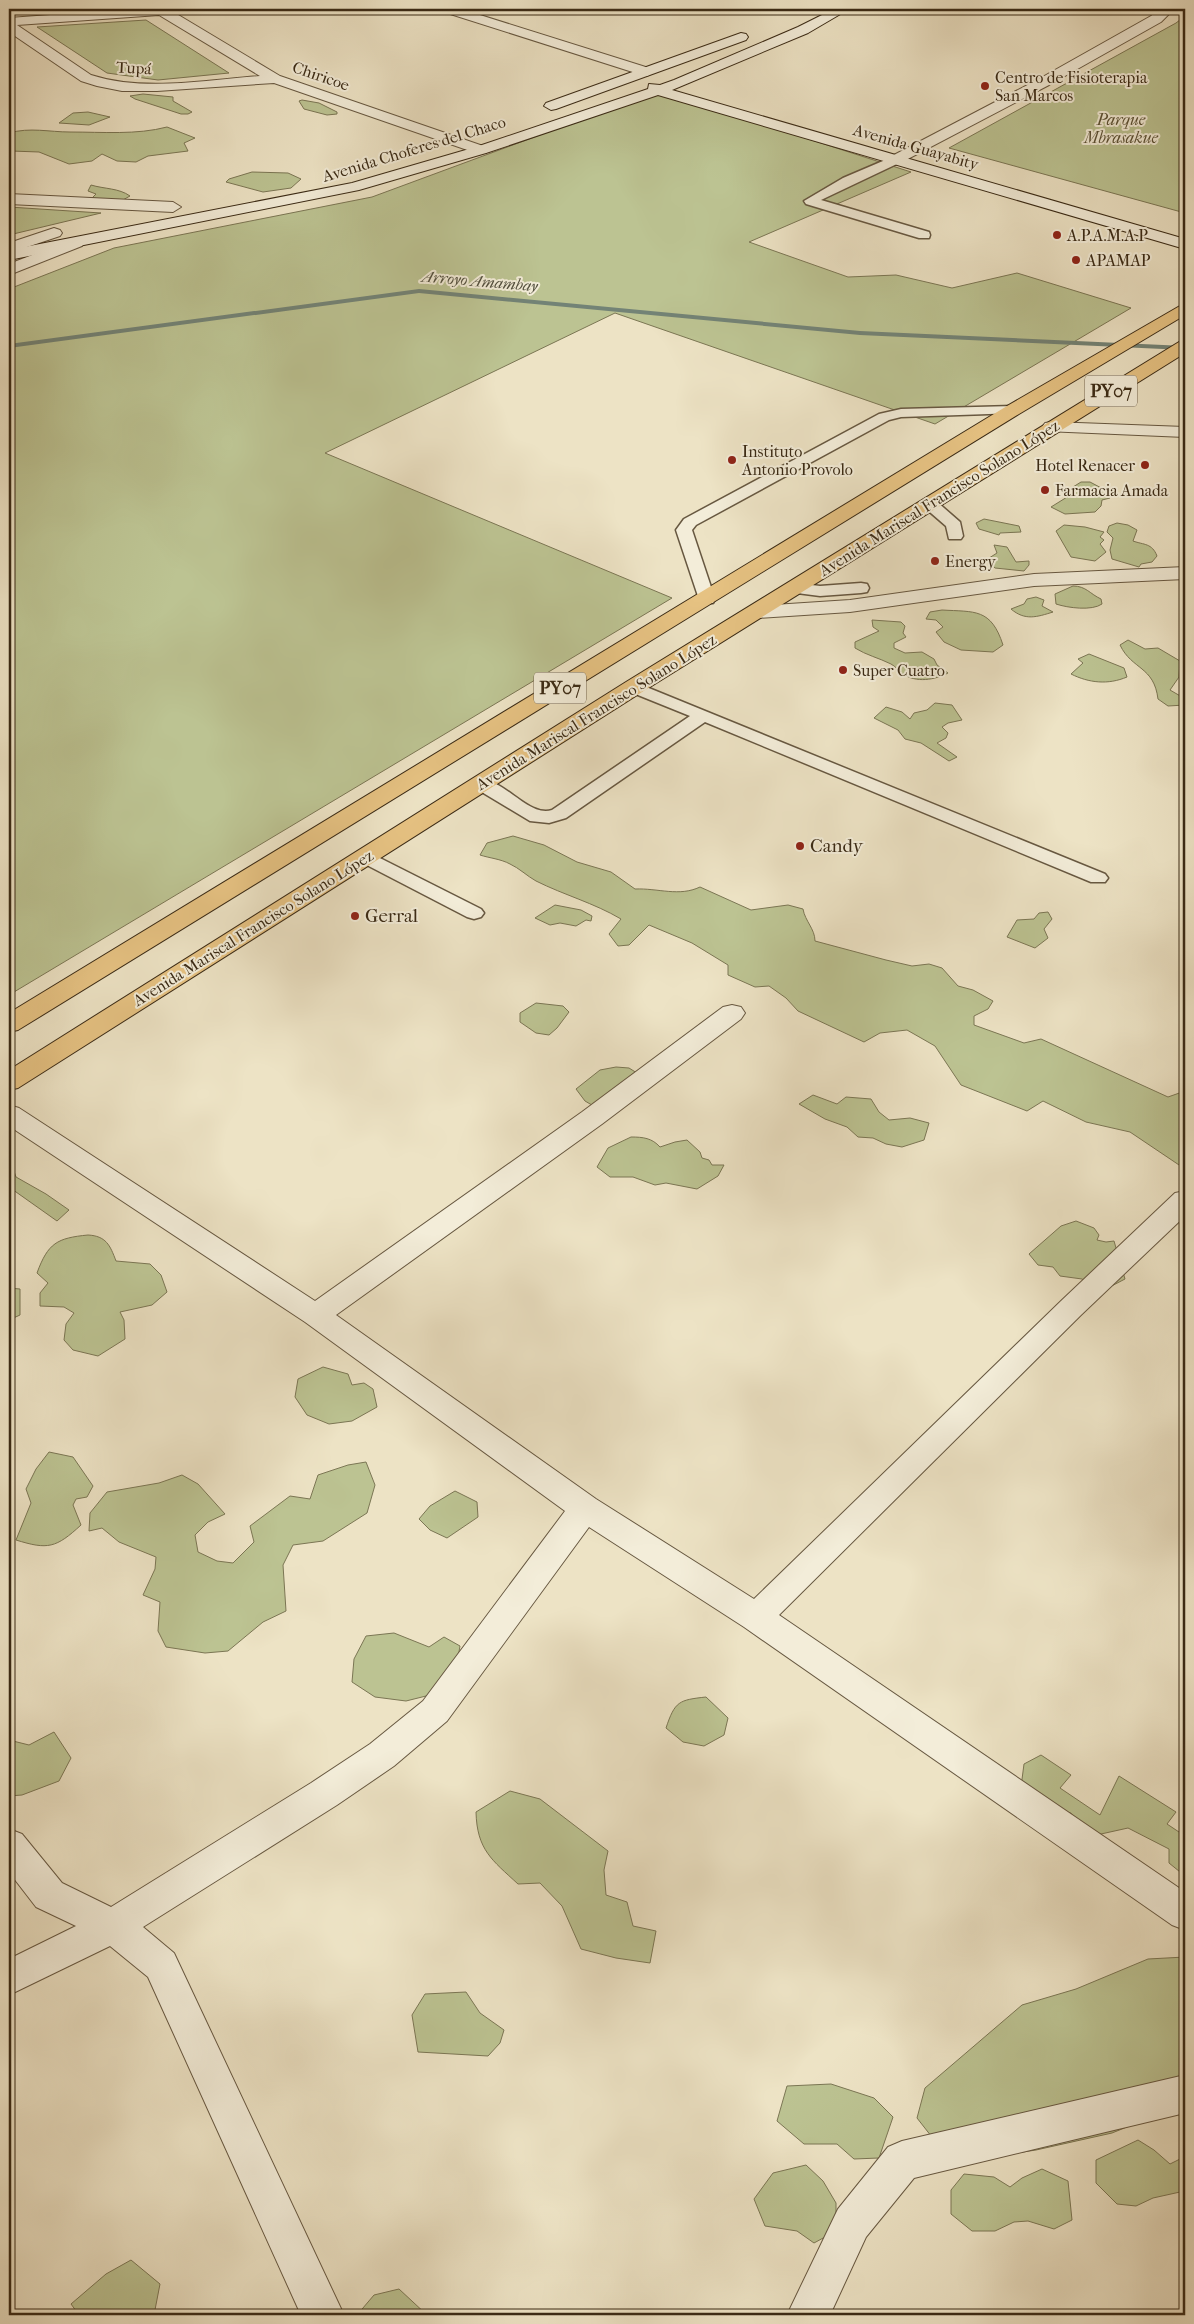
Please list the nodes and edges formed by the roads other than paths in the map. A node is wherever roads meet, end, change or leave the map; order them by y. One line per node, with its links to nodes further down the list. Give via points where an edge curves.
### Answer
1 (193, 9): 5 (street)
2 (449, 9): 9 (street, Avenida Guayabity)
3 (843, 9): 11 (street, Avenida Choferes del Chaco, via 804,30)
4 (1168, 9): 19 (street, via 1156,19 1044,82)
5 (162, 11): 6 (street); 10 (street, Chiricoe)
6 (9, 22)
7 (9, 26): 10 (street, Tupá, via 86,78 122,87)
8 (757, 31): 9 (street)
9 (647, 72): 11 (street, Avenida Guayabity); 12 (street); 13 (street)
10 (275, 79): 16 (street, Chiricoe)
11 (679, 83): 12 (street, Avenida Choferes del Chaco); 14 (street, Avenida Guayabity)
12 (656, 90): 18 (street, Avenida Choferes del Chaco); 20 (street, Avenida Guayabity)
13 (537, 111)
14 (849, 131)
15 (473, 134): 16 (street, Avenida Choferes del Chaco)
16 (455, 140): 17 (street, Avenida Choferes del Chaco); 18 (street, Chiricoe)
17 (428, 148)
18 (481, 150): 26 (street, Avenida Choferes del Chaco, via 354,187)
19 (915, 150): 20 (street, Avenida Guayabity); 21 (street, Avenida Guayabity)
20 (897, 152): 24 (lane, via 810,201); 27 (street, Avenida Guayabity)
21 (934, 155)
22 (9, 199): 23 (street, via 178,206)
23 (117, 218)
24 (924, 236)
25 (9, 239): 28 (street, via 70,228)
26 (76, 243): 29 (street, Avenida Choferes del Chaco); 30 (street, Avenida Choferes del Chaco)
27 (1185, 244)
28 (9, 248)
29 (9, 255)
30 (9, 270)
31 (1185, 308): 33 (main road, Avenida Mariscal Francisco Solano López / PY07)
32 (1178, 350): 34 (main road, Avenida Mariscal Francisco Solano López / PY07)
33 (1013, 410): 41 (main road, Avenida Mariscal Francisco Solano López / PY07); 41 (lane, via 901,413 884,417 690,522 684,530)
34 (1051, 427): 35 (street, via 1165,434); 36 (main road, Avenida Mariscal Francisco Solano López / PY07)
35 (1185, 432)
36 (930, 504): 37 (lane, via 954,525); 39 (main road, Avenida Mariscal Francisco Solano López / PY07)
37 (955, 536)
38 (1185, 573): 42 (street, via 1034,580 850,606)
39 (795, 588): 40 (lane, via 820,591); 42 (main road, Avenida Mariscal Francisco Solano López / PY07)
40 (861, 588)
41 (707, 599): 50 (main road, Avenida Mariscal Francisco Solano López / PY07)
42 (758, 612): 43 (main road, Avenida Mariscal Francisco Solano López / PY07)
43 (634, 688): 44 (lane); 45 (main road, Avenida Mariscal Francisco Solano López / PY07)
44 (702, 716): 45 (lane, via 559,814 536,817); 47 (lane)
45 (482, 784): 46 (main road, Avenida Mariscal Francisco Solano López / PY07)
46 (366, 857): 48 (lane); 51 (main road, Avenida Mariscal Francisco Solano López / PY07)
47 (1098, 878)
48 (474, 913)
49 (732, 1014): 54 (street)
50 (9, 1024)
51 (9, 1082)
52 (9, 1114): 54 (street)
53 (1185, 1200): 56 (street)
54 (315, 1315): 55 (street)
55 (584, 1508): 56 (street); 59 (street, via 435,1711 382,1755 324,1794)
56 (756, 1617): 58 (street)
57 (9, 1845): 59 (street, via 49,1895)
58 (1185, 1913)
59 (113, 1926): 60 (street); 62 (street, via 161,1965)
60 (9, 1978)
61 (1185, 2094): 63 (street, via 902,2161 852,2223)
62 (323, 2315)
63 (808, 2315)

